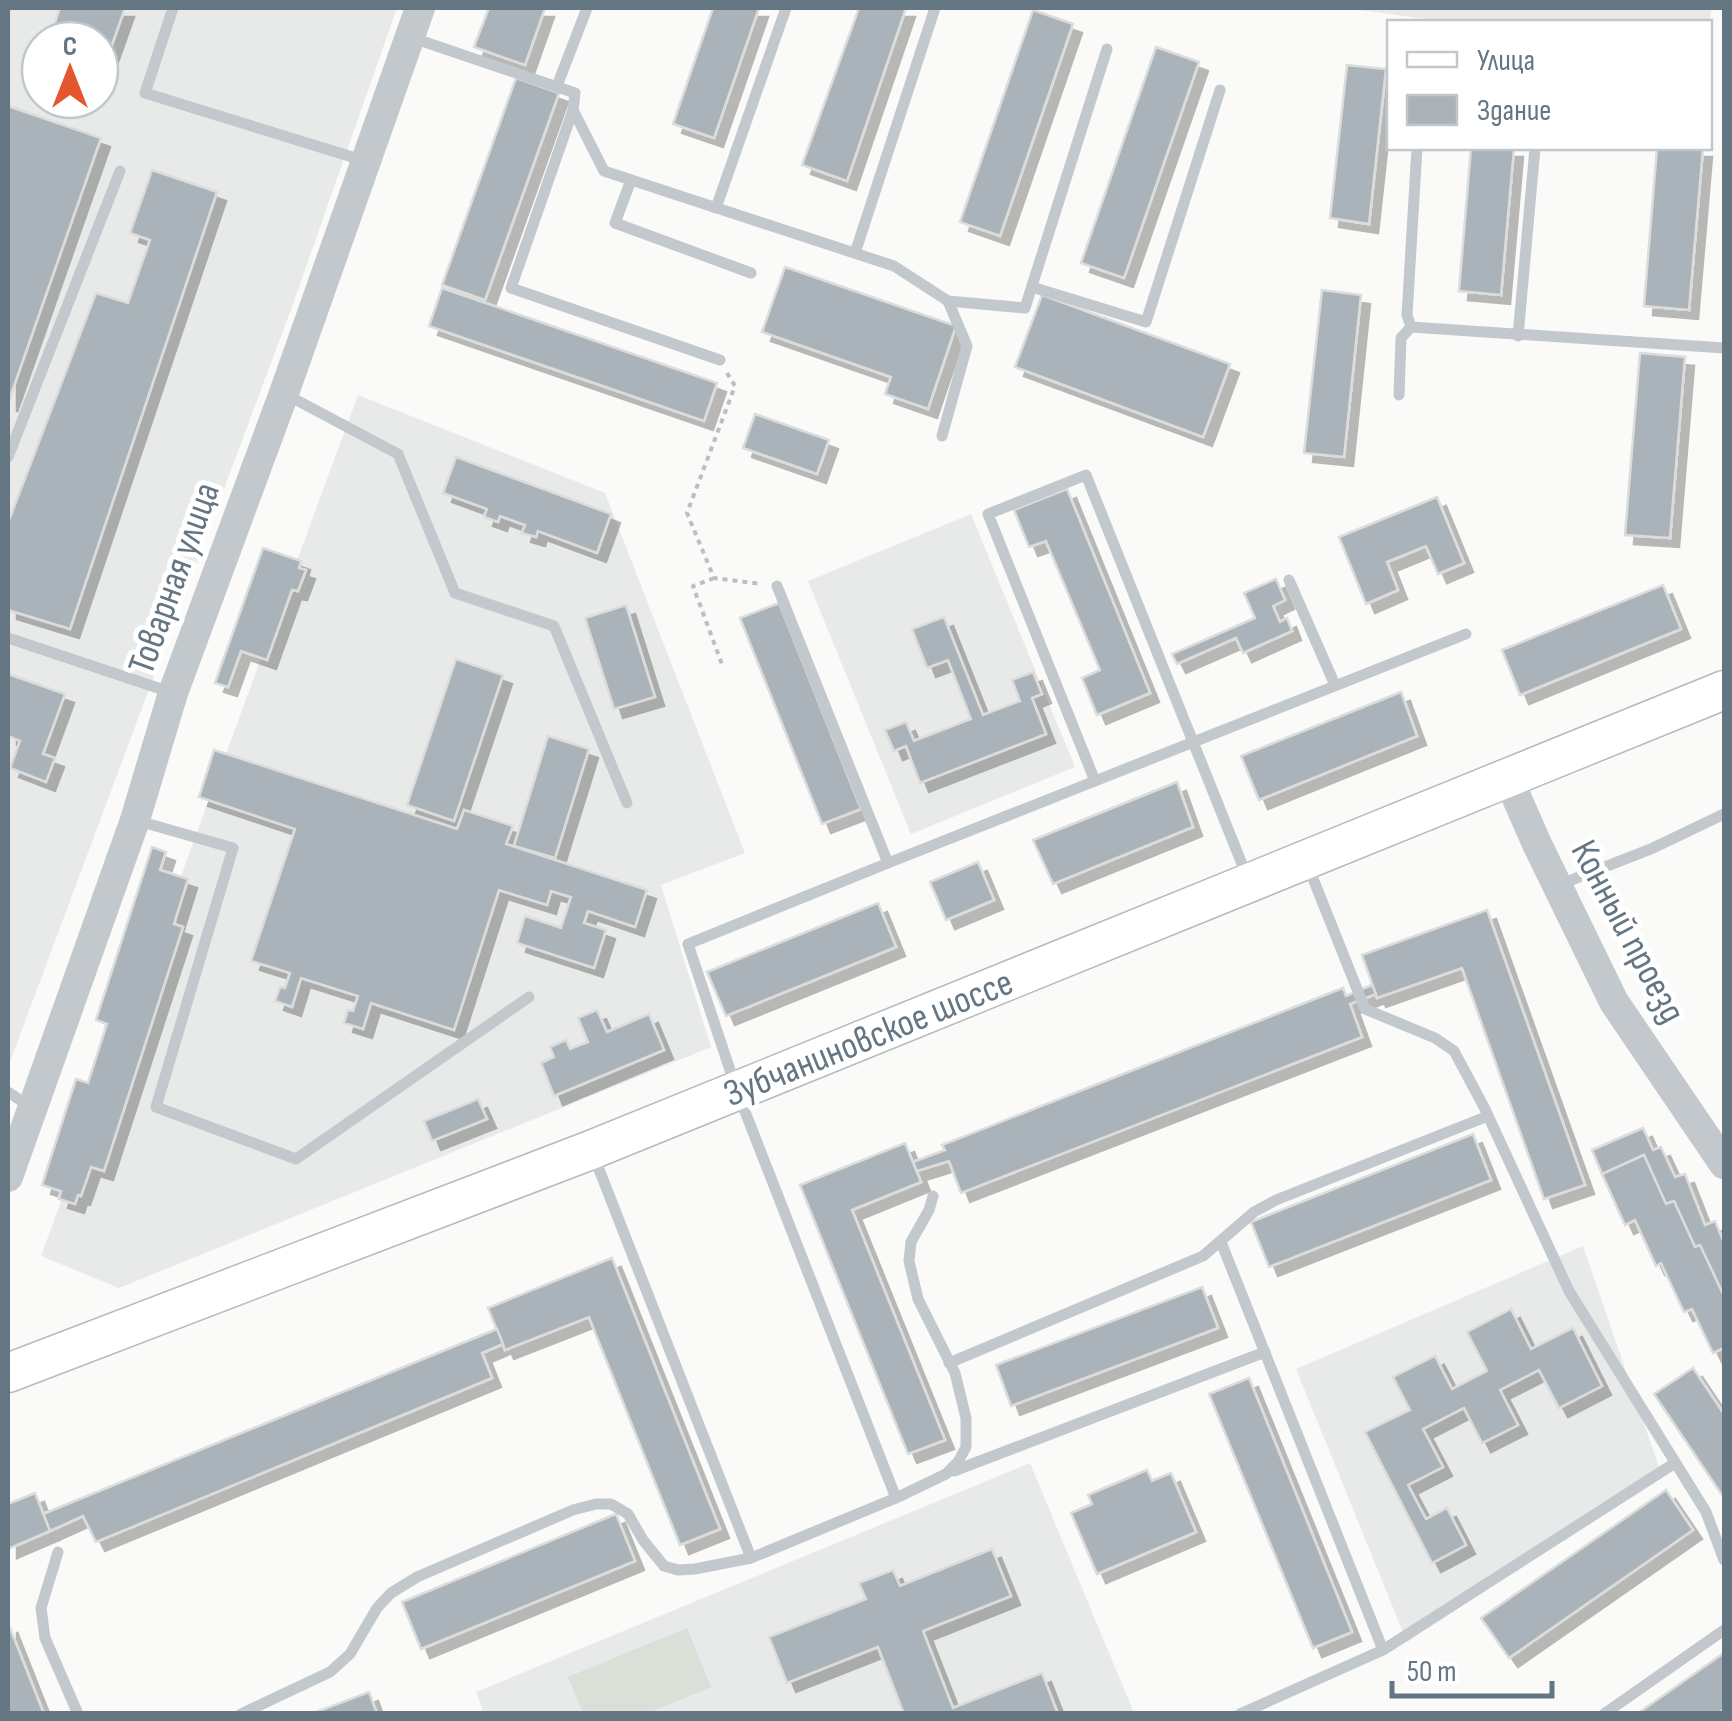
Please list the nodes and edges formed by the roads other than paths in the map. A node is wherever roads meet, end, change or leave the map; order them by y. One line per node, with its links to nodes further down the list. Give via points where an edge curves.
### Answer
1 (172, 8): 12 (lane, via 146,93)
2 (587, 8): 7 (lane)
3 (786, 8): 15 (lane)
4 (935, 8): 16 (lane)
5 (416, 22): 7 (lane); 12 (street, Товарная улица)
6 (1107, 49): 18 (lane)
7 (556, 86): 9 (lane, via 575,92)
8 (1220, 90): 18 (lane, via 1146,322)
9 (573, 110): 14 (lane, via 604,171); 23 (lane, via 510,288)
10 (1417, 150): 20 (lane)
11 (1534, 150): 21 (lane)
12 (366, 162): 24 (street, Товарная улица)
13 (120, 171): 27 (lane)
14 (630, 180): 15 (lane); 17 (lane, via 614,223)
15 (716, 208): 16 (lane)
16 (855, 253): 19 (lane, via 894,266)
17 (751, 273)
18 (1032, 286): 19 (lane, via 1025,308)
19 (948, 302): 26 (lane, via 967,346)
20 (1411, 327): 21 (lane); 25 (lane, via 1402,338)
21 (1518, 336): 22 (lane)
22 (1724, 348)
23 (720, 360)
24 (284, 393): 34 (street, Товарная улица); 38 (lane, via 398,454 454,593 554,626)
25 (1399, 395)
26 (942, 436)
27 (8, 458)
28 (1289, 580): 32 (lane)
29 (777, 586): 42 (lane)
30 (1466, 634): 32 (lane)
31 (8, 638): 34 (lane)
32 (1335, 686): 35 (lane)
33 (1724, 690): 36 (main road, Зубчаниновское шоссе)
34 (173, 693): 40 (street, Товарная улица)
35 (1193, 742): 37 (lane); 37 (lane, via 1086,475 988,514); 43 (lane)
36 (1508, 778): 41 (main road, Зубчаниновское шоссе); 44 (street, Конный проезд)
37 (1095, 781): 42 (lane)
38 (627, 803)
39 (1724, 814): 44 (lane)
40 (135, 820): 45 (lane, via 233,848 156,1107 296,1159); 47 (street, Товарная улица)
41 (1306, 860): 43 (main road, Зубчаниновское шоссе); 48 (lane, via 1366,1009 1454,1050)
42 (888, 863): 46 (lane, via 688,944)
43 (1249, 882): 46 (main road, Зубчаниновское шоссе)
44 (1558, 885): 50 (street, Конный проезд, via 1614,1002)
45 (529, 998)
46 (737, 1091): 49 (main road, Зубчаниновское шоссе); 59 (lane)
47 (20, 1100): 51 (street, Товарная улица)
48 (1488, 1116): 53 (lane, via 1276,1200); 57 (lane, via 1569,1291)
49 (591, 1150): 56 (main road, Зубчаниновское шоссе); 61 (lane)
50 (1724, 1164)
51 (8, 1178)
52 (933, 1196): 55 (lane, via 909,1261 918,1299)
53 (1221, 1242): 54 (lane); 55 (lane, via 1183,1265)
54 (1265, 1352): 58 (lane); 64 (lane)
55 (949, 1363): 58 (lane, via 966,1418 966,1447)
56 (8, 1373)
57 (1675, 1463): 62 (lane, via 1706,1512); 64 (lane)
58 (946, 1474): 59 (lane)
59 (896, 1498): 61 (lane)
60 (58, 1552): 66 (lane, via 40,1608 45,1638)
61 (752, 1558): 67 (lane, via 678,1570 664,1566 628,1514 611,1504 573,1510 390,1593 350,1654 330,1672)
62 (1724, 1560)
63 (1724, 1630): 69 (lane)
64 (1382, 1650): 65 (lane)
65 (1264, 1708): 68 (lane)
66 (78, 1714)
67 (240, 1714)
68 (1240, 1714)
69 (1604, 1714)

